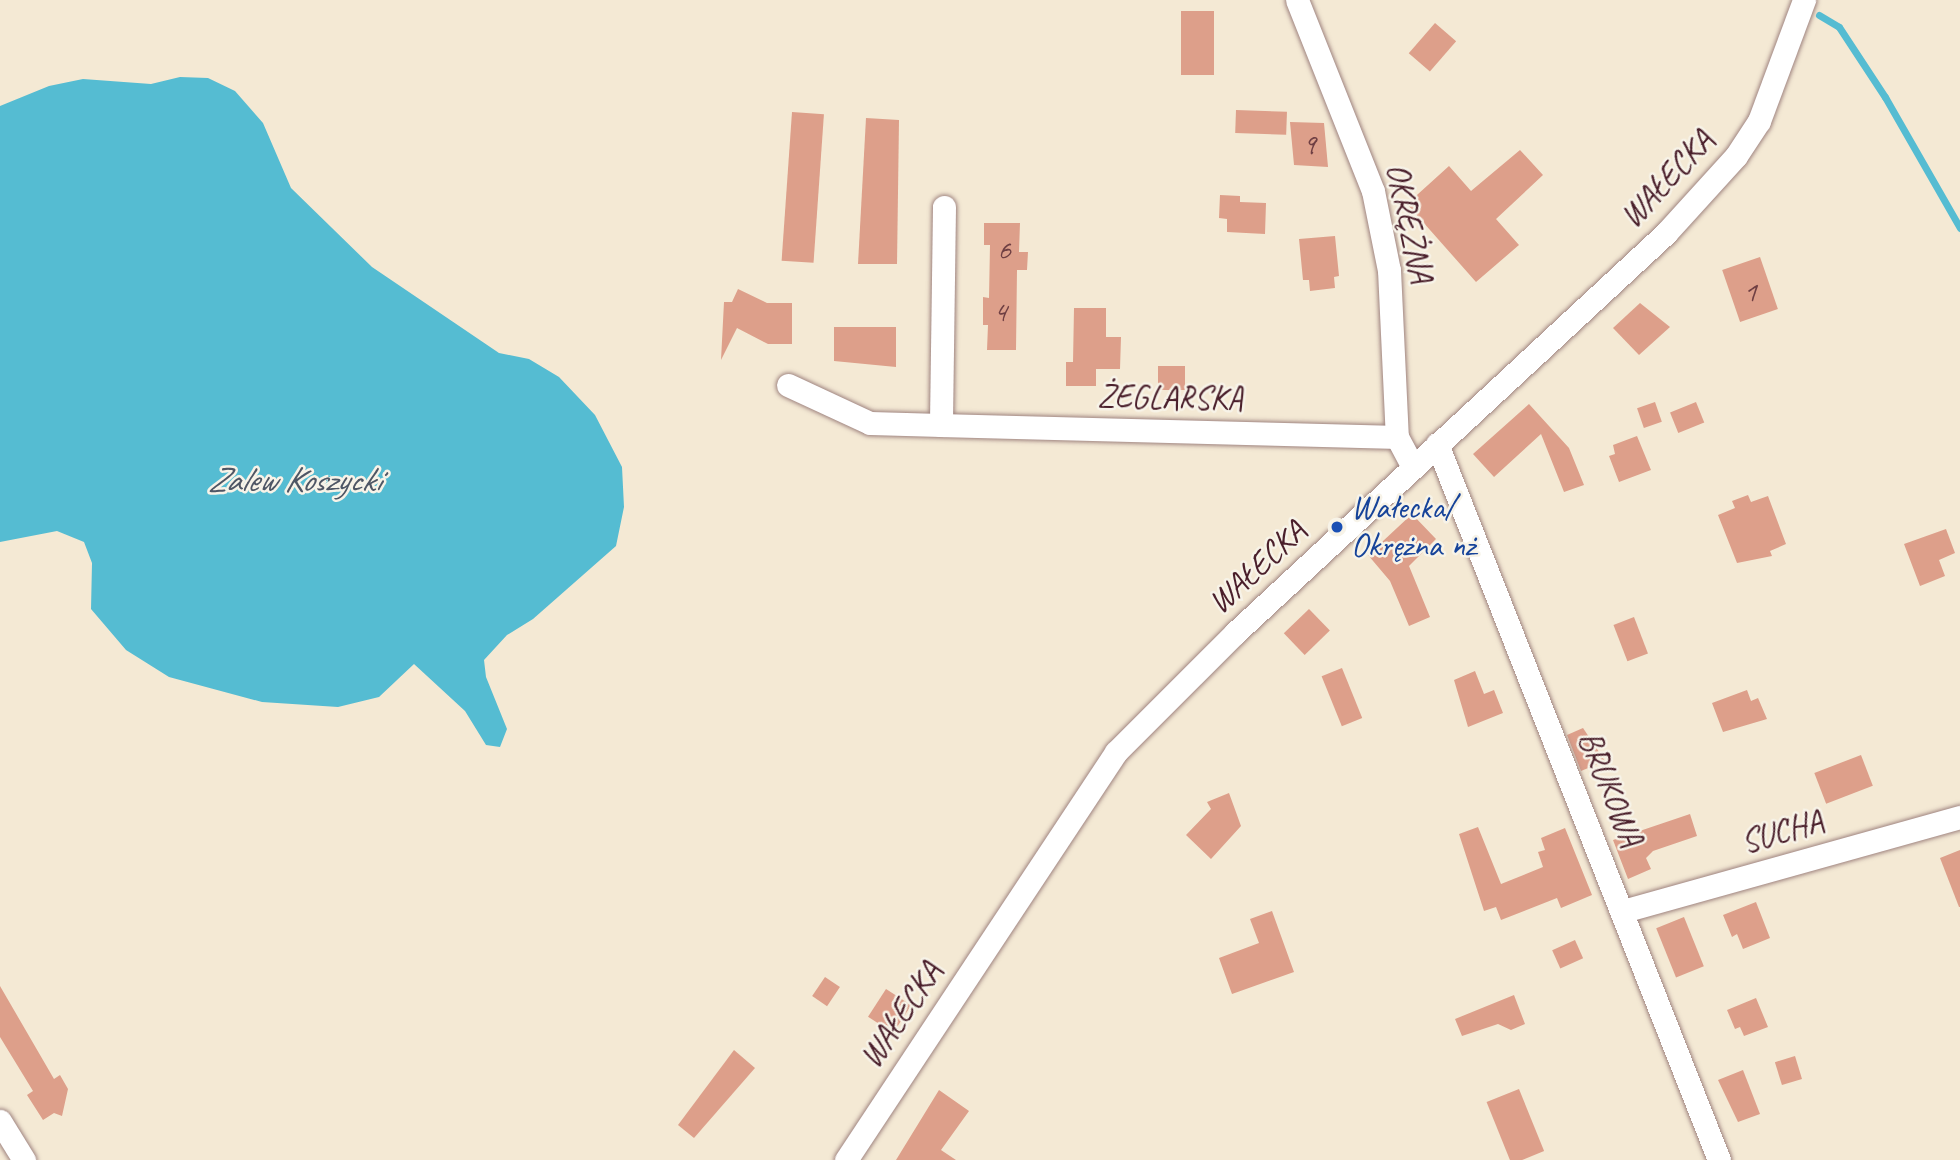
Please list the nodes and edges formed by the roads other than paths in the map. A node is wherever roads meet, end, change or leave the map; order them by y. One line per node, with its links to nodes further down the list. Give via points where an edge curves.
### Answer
1 (1297, 0): 6 (street, OKRĘŻNA, via 1373,191 1389,270)
2 (1804, 0): 7 (street, WAŁECKA, via 1777,83 1736,156 1666,233)
3 (944, 206): 5 (street)
4 (788, 385): 5 (street, ŻEGLARSKA, via 870,423)
5 (941, 425): 6 (street, ŻEGLARSKA)
6 (1397, 437): 8 (street, OKRĘŻNA)
7 (1437, 444): 8 (street, WAŁECKA); 10 (street, BRUKOWA)
8 (1413, 467): 13 (street, WAŁECKA, via 1116,752)
9 (1960, 817): 10 (street, SUCHA)
10 (1623, 911): 14 (street, BRUKOWA)
11 (0, 1121): 12 (street)
12 (24, 1160)
13 (846, 1160)
14 (1719, 1160)

